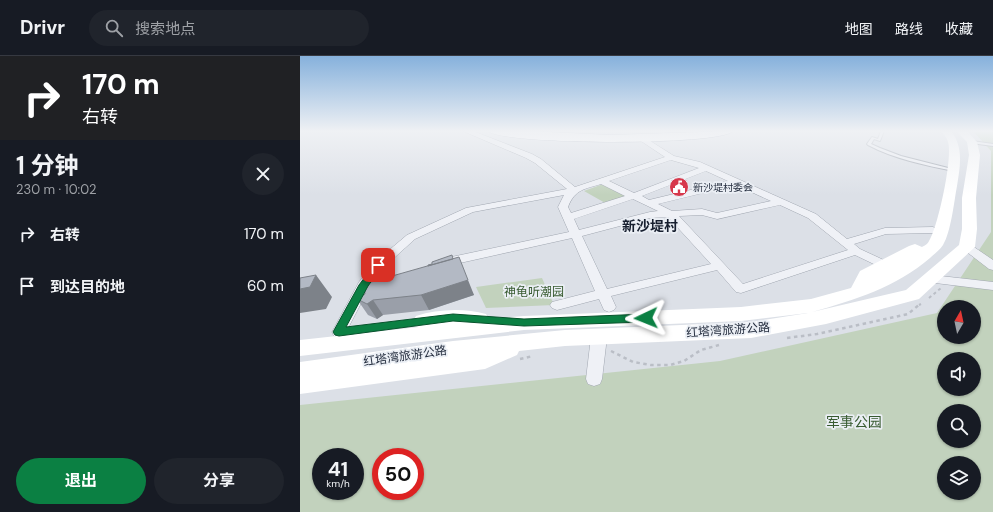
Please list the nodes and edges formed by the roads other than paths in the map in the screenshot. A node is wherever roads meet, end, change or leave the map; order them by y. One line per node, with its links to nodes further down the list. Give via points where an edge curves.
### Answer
1 (520, 152): 12 (street, via 534,158)
2 (663, 152): 6 (street)
3 (886, 152): 8 (lane, via 911,161)
4 (955, 152): 8 (main road)
5 (969, 152): 9 (main road)
6 (671, 158): 7 (street); 10 (street)
7 (706, 168): 11 (street); 13 (street)
8 (954, 170): 9 (main road); 14 (main road, via 954,197 964,200); 18 (main road)
9 (973, 174): 14 (main road)
10 (602, 181): 12 (street); 13 (street)
11 (736, 182): 15 (street); 16 (street)
12 (574, 190): 19 (street, via 567,197 563,207); 31 (street, via 470,210 411,238 378,265)
13 (633, 196): 16 (street); 19 (street)
14 (969, 196): 23 (main road, via 970,236)
15 (781, 202): 17 (street, via 717,216 702,212); 22 (street, via 812,216)
16 (649, 203): 17 (street)
17 (671, 214): 21 (street, via 650,216); 27 (street)
18 (945, 214): 20 (main road); 29 (main road, via 958,216 964,221 954,247 938,265); 33 (main road, via 936,244 891,277)
19 (567, 218): 21 (street)
20 (933, 230): 22 (street, via 885,231); 25 (main road, via 927,242)
21 (575, 234): 26 (street); 34 (street)
22 (845, 243): 24 (street)
23 (967, 247): 28 (street); 29 (main road, 红塔湾旅游公路)
24 (856, 251): 25 (street); 27 (street, via 741,289)
25 (884, 264): 33 (main road, via 866,275)
26 (431, 266)
27 (720, 266): 34 (street)
28 (993, 266)
29 (936, 275): 32 (street); 40 (main road, 红塔湾旅游公路, via 912,294 818,319 751,330)
30 (378, 282): 31 (street)
31 (364, 285): 37 (street)
32 (993, 286)
33 (858, 292): 38 (main road, via 811,306)
34 (603, 294): 35 (street); 36 (street)
35 (557, 305)
36 (609, 307)
37 (339, 332): 38 (main road, via 453,317); 39 (main road)
38 (524, 332): 40 (main road, 红塔湾旅游公路); 41 (main road); 42 (main road, 红塔湾旅游公路, via 453,349); 44 (main road, via 485,360)
39 (300, 337)
40 (599, 337): 43 (street)
41 (300, 348)
42 (300, 371)
43 (594, 379)
44 (300, 384)

